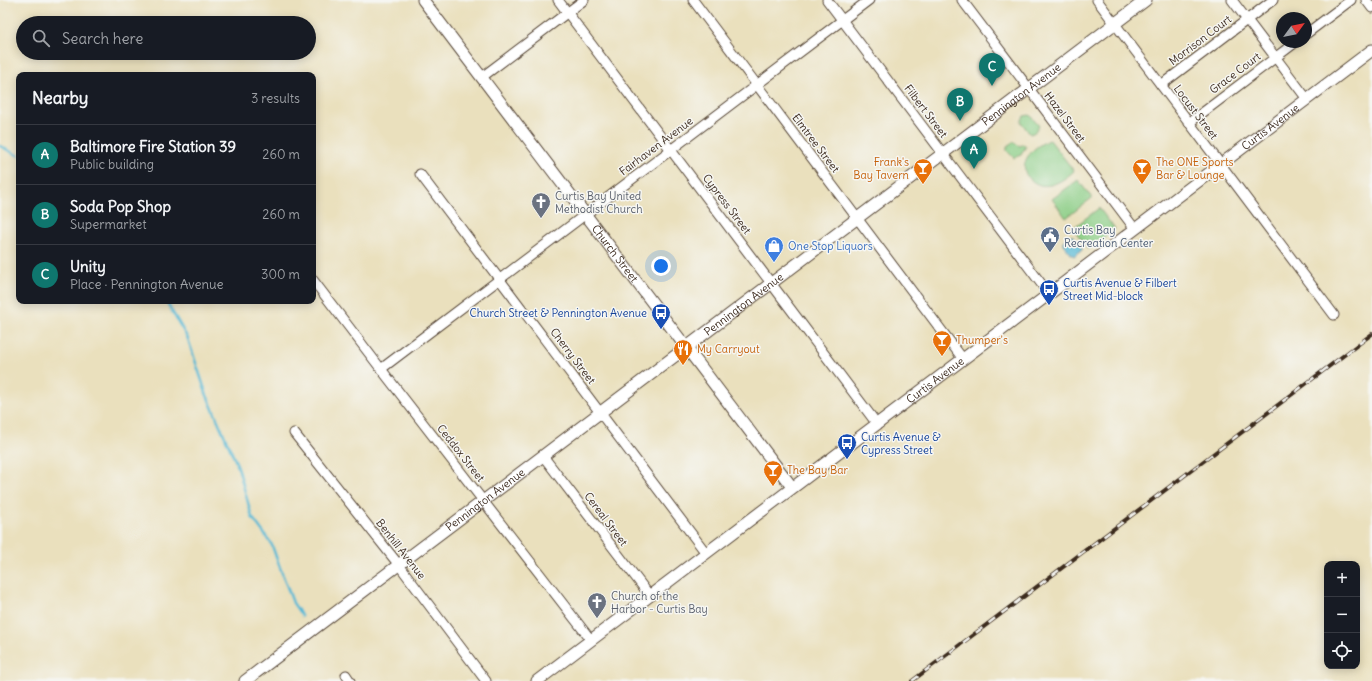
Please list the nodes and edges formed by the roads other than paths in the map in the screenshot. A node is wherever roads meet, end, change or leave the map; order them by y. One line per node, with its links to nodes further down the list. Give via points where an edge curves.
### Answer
1 (423, 0): 23 (main road, Church Street)
2 (558, 0): 15 (street, Cypress Street)
3 (584, 0): 15 (street)
4 (692, 0): 24 (street, Elmtree Street)
5 (827, 0): 17 (street, Filbert Street)
6 (869, 0): 17 (street, Fairhaven Avenue)
7 (962, 0): 26 (street, Hazel Street)
8 (1097, 0): 18 (street, Locust Street)
9 (1146, 0): 18 (main road, Pennington Avenue)
10 (1232, 0): 16 (street)
11 (1273, 0): 16 (street, Morrison Court)
12 (1351, 0): 19 (street)
13 (1366, 0): 14 (street)
14 (1372, 8)
15 (568, 13): 23 (street); 29 (street, Cypress Street)
16 (1247, 20): 22 (street); 25 (street, Morrison Court)
17 (842, 21): 24 (street, Fairhaven Avenue); 30 (street, Filbert Street)
18 (1115, 24): 25 (street, Locust Street); 26 (main road, Pennington Avenue)
19 (1312, 29)
20 (1288, 48): 22 (street, Grace Court)
21 (1372, 50): 27 (main road, Curtis Avenue)
22 (1275, 58): 27 (street); 28 (street, Grace Court)
23 (482, 77): 33 (main road, Church Street)
24 (757, 85): 29 (street, Fairhaven Avenue); 34 (street, Elmtree Street)
25 (1161, 85): 28 (street, Locust Street)
26 (1029, 88): 30 (main road, Pennington Avenue); 35 (street, Hazel Street)
27 (1307, 99): 31 (main road, Curtis Avenue)
28 (1189, 123): 31 (street, Locust Street)
29 (671, 150): 33 (street, Fairhaven Avenue); 37 (street, Cypress Street)
30 (943, 154): 34 (main road, Pennington Avenue); 39 (street, Filbert Street)
31 (1220, 165): 35 (main road, Curtis Avenue); 40 (street, Locust Street)
32 (420, 174): 36 (street, Cherry Street)
33 (586, 215): 36 (street, Fairhaven Avenue); 41 (main road, Church Street)
34 (857, 218): 37 (main road, Pennington Avenue); 42 (street, Elmtree Street)
35 (1135, 229): 39 (main road, Curtis Avenue)
36 (500, 280): 43 (street, Fairhaven Avenue); 44 (street, Cherry Street)
37 (772, 283): 41 (main road, Pennington Avenue); 45 (street, Cypress Street)
38 (316, 284): 43 (street, Ceddox Street)
39 (1049, 294): 42 (main road, Curtis Avenue)
40 (1334, 315)
41 (686, 348): 44 (main road, Pennington Avenue); 48 (main road, Church Street)
42 (963, 359): 45 (main road, Curtis Avenue)
43 (381, 370): 49 (street, Ceddox Street)
44 (600, 413): 47 (main road, Pennington Avenue); 50 (street, Cherry Street)
45 (877, 424): 48 (main road, Curtis Avenue)
46 (294, 433): 51 (street, Benhill Avenue)
47 (543, 456): 49 (main road, Pennington Avenue); 52 (street, Cereal Street)
48 (792, 487): 50 (main road, Curtis Avenue)
49 (483, 501): 51 (main road, Pennington Avenue); 54 (street, Ceddox Street)
50 (706, 553): 52 (main road, Curtis Avenue)
51 (399, 565): 53 (main road, Pennington Avenue); 57 (street, Benhill Avenue)
52 (650, 596): 54 (main road, Curtis Avenue)
53 (332, 616): 55 (main road, Pennington Avenue); 56 (main road)
54 (591, 640): 58 (main road, Curtis Avenue)
55 (246, 681)
56 (254, 681)
57 (486, 681)
58 (537, 681)

